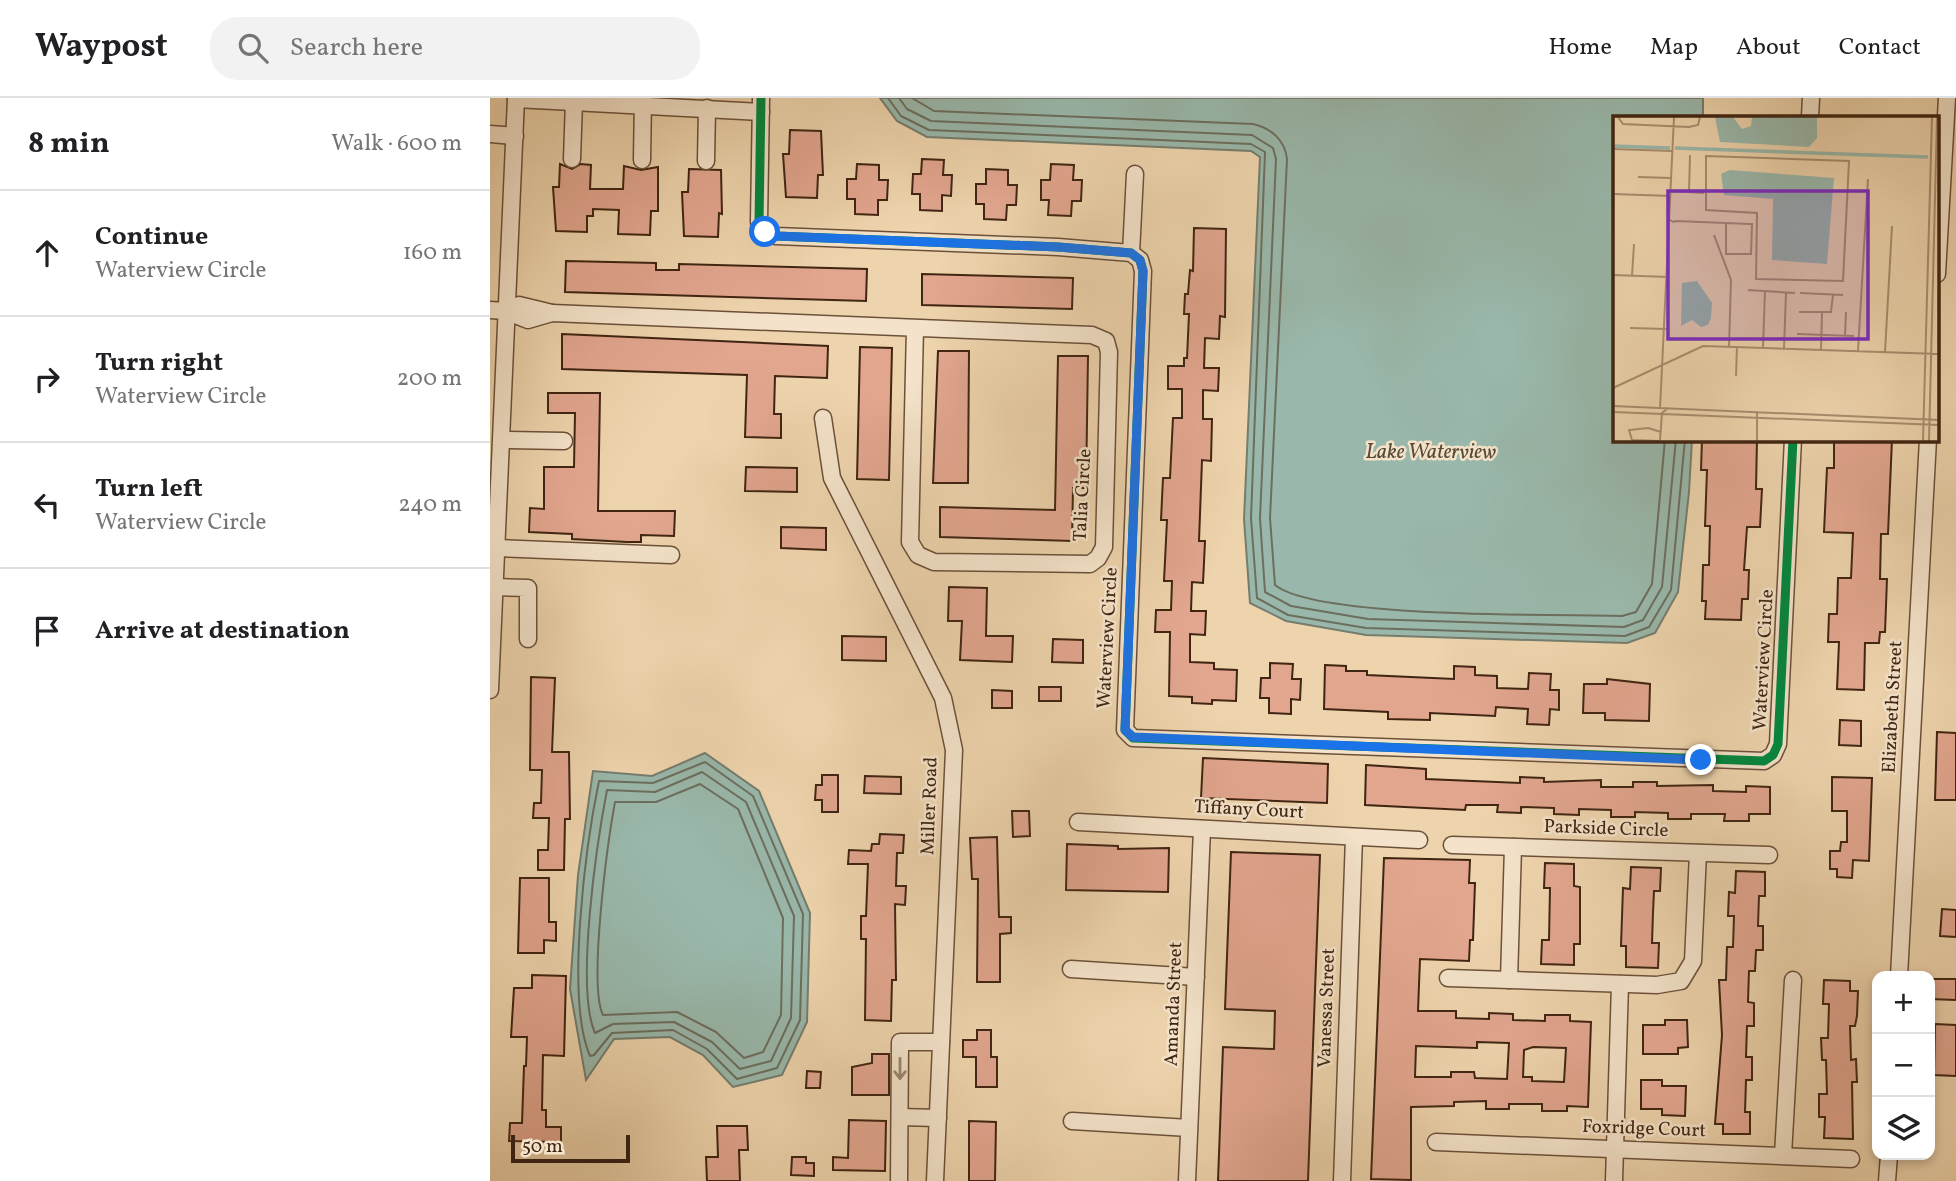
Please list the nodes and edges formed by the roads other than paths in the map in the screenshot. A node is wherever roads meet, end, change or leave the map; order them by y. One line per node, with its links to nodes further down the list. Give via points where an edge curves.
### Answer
1 (516, 98): 4 (street); 10 (street)
2 (1811, 98): 8 (street)
3 (1947, 98): 16 (street)
4 (574, 101): 5 (street); 11 (street)
5 (643, 101): 7 (street); 12 (street)
6 (761, 105): 7 (street); 15 (street, via 759,222 765,232)
7 (707, 108): 13 (street)
8 (1810, 116)
9 (490, 134): 10 (street)
10 (515, 136): 17 (street)
11 (572, 159)
12 (642, 160)
13 (706, 161)
14 (1135, 174): 15 (street)
15 (1131, 253): 22 (street, Waterview Circle, via 1140,260 1143,271 1125,730 1133,737 1764,761 1778,744)
16 (1938, 256)
17 (498, 311): 18 (street, Talia Circle, via 528,320 552,313); 20 (street)
18 (915, 328): 18 (street, Talia Circle, via 910,542 918,555 934,562 1090,564 1098,558 1105,533 1106,341 1092,335)
19 (823, 418): 44 (street, Miller Road, via 832,478 943,698 954,750)
20 (499, 429): 21 (street); 24 (street)
21 (564, 441)
22 (1793, 441)
23 (1928, 441): 38 (street, Elizabeth Street)
24 (497, 548): 25 (street); 26 (street)
25 (671, 555)
26 (495, 587): 27 (street, via 528,588); 28 (street)
27 (528, 639)
28 (490, 690)
29 (1078, 822): 30 (street, Tiffany Court)
30 (1202, 829): 31 (street, Tiffany Court); 39 (street, Amanda Street)
31 (1354, 837): 32 (street, Tiffany Court); 57 (street, Vanessa Street)
32 (1419, 840)
33 (1452, 845): 34 (street, Parkside Circle)
34 (1513, 847): 35 (street, Parkside Circle); 41 (street)
35 (1698, 853): 36 (street, Parkside Circle); 43 (street, via 1689,973 1671,985)
36 (1769, 855)
37 (1071, 970): 39 (street)
38 (1899, 971)
39 (1196, 977): 48 (street, Amanda Street)
40 (1448, 978): 41 (street)
41 (1508, 980): 43 (street)
42 (1793, 980): 51 (street)
43 (1620, 984): 50 (street)
44 (941, 1042): 45 (street, one-way to 45, via 900,1042); 46 (street, Miller Road)
45 (900, 1117): 46 (street); 54 (street)
46 (938, 1118): 55 (street, Miller Road)
47 (1072, 1121): 48 (street)
48 (1189, 1128): 56 (street, Amanda Street)
49 (1436, 1142): 50 (street, Foxridge Court)
50 (1615, 1149): 51 (street, Foxridge Court); 58 (street)
51 (1783, 1155): 52 (street, Foxridge Court)
52 (1851, 1159)
53 (1889, 1160): 59 (street)
54 (899, 1181)
55 (935, 1181)
56 (1187, 1181)
57 (1342, 1181)
58 (1614, 1181)
59 (1887, 1181)

